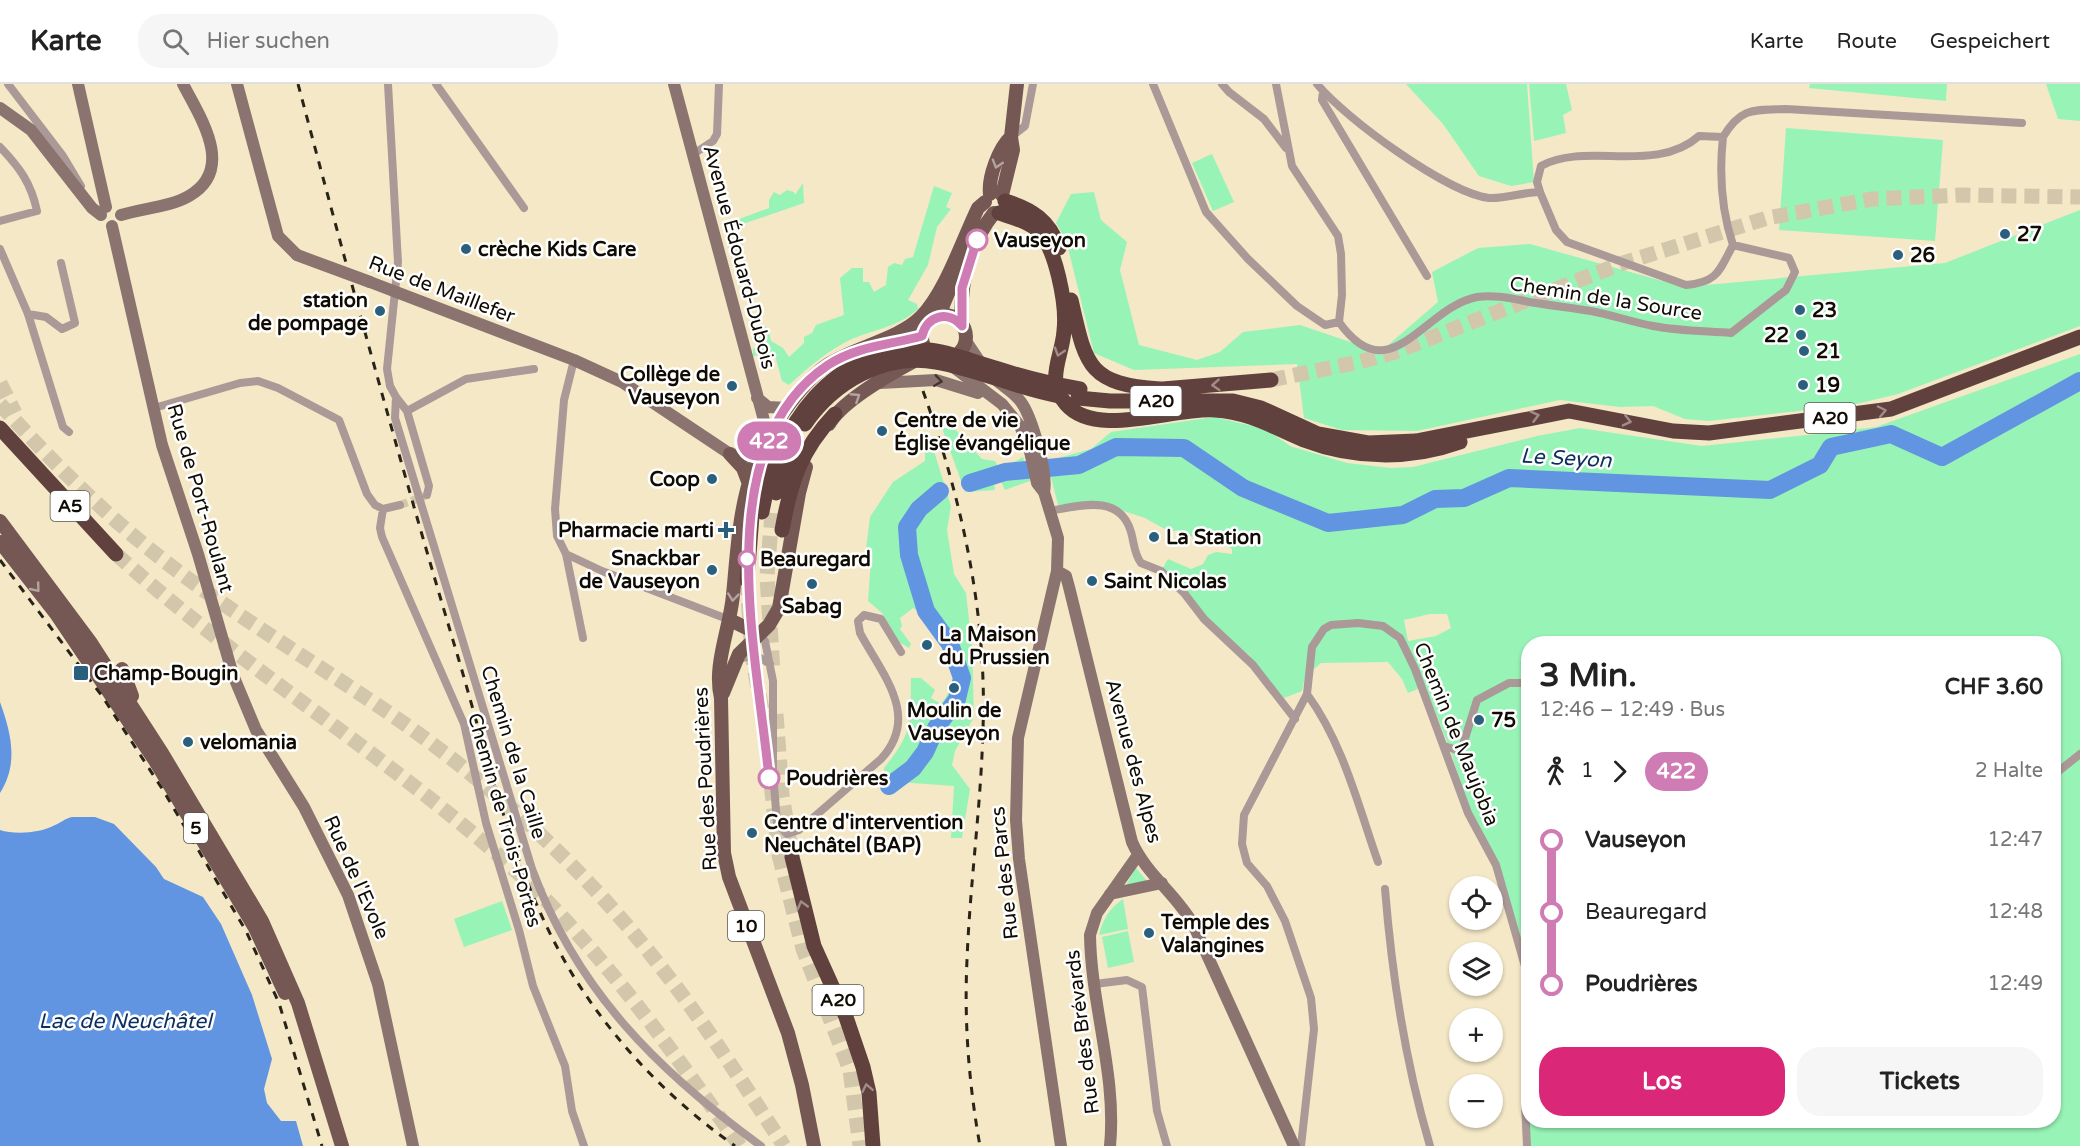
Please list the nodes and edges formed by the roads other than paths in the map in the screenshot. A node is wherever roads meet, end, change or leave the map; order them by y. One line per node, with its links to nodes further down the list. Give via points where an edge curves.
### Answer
1 (8, 84): 23 (street, via 63,156)
2 (78, 84): 26 (street)
3 (183, 84): 27 (street, via 212,145 209,174 189,196)
4 (237, 84): 35 (street, Rue de Maillefer, bridge, via 278,236 297,255)
5 (388, 84): 35 (street, Chemin de la Caille, via 398,262)
6 (435, 84): 25 (street)
7 (674, 84): 21 (street, Avenue Édouard-Dubois)
8 (719, 84): 21 (street, via 717,134)
9 (1017, 84): 17 (main road, 10)
10 (1033, 84): 17 (street, via 1025,126)
11 (1153, 84): 38 (street, via 1206,212 1297,306 1324,325)
12 (1222, 84): 20 (street, via 1264,119)
13 (1276, 84): 20 (street)
14 (1320, 88): 22 (street, via 1359,124 1408,159 1471,193 1489,198); 34 (street, via 1322,99)
15 (0, 108): 23 (street, via 31,130)
16 (2022, 123): 18 (street, via 1749,110 1732,121)
17 (1011, 136): 24 (main road, 10, via 1013,150)
18 (1723, 137): 22 (street, via 1700,136 1689,145 1639,158 1556,158 1541,166); 30 (street, via 1720,170 1725,220)
19 (0, 147): 28 (street, via 23,171 33,190 37,211)
20 (1288, 151): 38 (street, via 1292,166 1338,236 1342,284)
21 (692, 155): 53 (street, Avenue Édouard-Dubois)
22 (1539, 192): 30 (street, via 1556,230 1567,242 1686,285 1705,283 1716,276)
23 (83, 196): 26 (street)
24 (996, 203): 32 (main road, 10, via 978,208); 39 (main road, 10, via 981,229 965,276); 50 (highway, via 1038,215 1053,233 1081,346 1092,366 1116,383); 59 (highway, one-way to 59, via 1035,228 1052,252 1065,322 1054,369 1055,382 1061,398 1080,415 1108,421 1191,410 1229,411 1255,417 1315,443 1377,455 1426,451 1464,441)
25 (524, 208)
26 (104, 211): 27 (street, via 116,207); 29 (street, via 102,222)
27 (122, 215): 29 (street)
28 (0, 221)
29 (112, 226): 55 (street, Rue de Port-Roulant)
30 (1733, 245): 38 (street, Chemin de la Source, via 1789,258 1795,272 1786,290 1731,333 1653,326 1592,311 1502,297 1476,297 1451,309 1399,346 1386,350 1376,351 1357,344)
31 (0, 249): 36 (street)
32 (954, 260): 37 (main road, 10, via 952,284); 43 (main road, 10, via 914,323)
33 (61, 263): 36 (street, via 75,323 62,329 46,317)
34 (1427, 276)
35 (395, 292): 46 (street, Rue de Maillefer); 52 (street, Chemin de la Caille, via 387,369)
36 (28, 314): 61 (street, via 63,428)
37 (938, 317): 39 (main road, via 952,317); 40 (main road, via 929,322)
38 (1339, 322)
39 (962, 326): 42 (main road)
40 (922, 336): 43 (main road, 10); 44 (main road)
41 (2080, 337): 59 (highway, A20, one-way to 41, via 1569,411 1696,433 1875,413)
42 (966, 341): 45 (main road, via 958,354); 65 (street, Rue des Parcs, via 990,375 1023,404)
43 (864, 347): 49 (main road, via 879,359); 56 (main road, 10, via 815,375)
44 (930, 354): 45 (main road); 49 (main road, 10)
45 (945, 359): 54 (street, Rue des Parcs)
46 (574, 360): 64 (street, Rue de Maillefer, via 631,387); 77 (street, via 564,400 555,509 557,536)
47 (534, 369): 57 (street, via 466,379)
48 (1271, 380): 50 (highway, A20, one-way to 50)
49 (880, 383): 54 (street, one-way to 54, via 936,380); 58 (main road, 10, one-way to 49)
50 (1160, 389): 51 (highway, A20)
51 (1079, 394): 59 (highway, A20, via 1110,401 1233,401 1261,408 1318,434 1361,442 1416,441); 72 (highway, A20, bridge, via 1040,392 927,361 902,361 871,369 843,385 807,422 784,466)
52 (396, 397): 57 (street); 109 (street, Chemin de la Caille, via 395,418 442,577 549,913 590,983 650,1055)
53 (757, 398): 56 (street, via 768,407); 63 (street, Avenue Édouard-Dubois)
54 (996, 399): 65 (street, Rue des Parcs, via 1009,411)
55 (154, 408): 70 (street, via 250,381 278,388 339,420 367,494); 87 (street, Rue de Port-Roulant)
56 (787, 408): 63 (main road, 10)
57 (407, 411): 68 (street, via 429,486)
58 (835, 414): 74 (highway, via 799,461); 81 (main road, 10, via 804,471 779,608)
59 (1502, 424)
60 (0, 428): 66 (highway, A5)
61 (69, 432)
62 (0, 436): 66 (highway)
63 (765, 445): 64 (street, via 750,457); 67 (main road, Rue des Poudrières / 10); 79 (highway, via 753,503)
64 (730, 454): 67 (main road, via 743,468)
65 (1035, 458): 71 (street, Rue des Parcs, via 1046,482 1044,492)
66 (32, 464): 76 (highway, A5)
67 (749, 484): 80 (main road, Rue des Poudrières / 10, one-way to 80)
68 (427, 495)
69 (400, 505): 70 (street)
70 (383, 509): 108 (street, Chemin de Trois-Portes, via 382,537 464,724 486,823 533,987 565,1066 572,1111)
71 (1050, 511): 78 (street, Rue des Parcs, via 1059,550); 91 (street, via 1098,504 1116,510 1130,530 1141,563 1161,571 1184,593 1204,619 1253,665)
72 (767, 513)
73 (0, 521): 92 (main road, 5, via 91,643)
74 (782, 530)
75 (0, 542): 105 (main road, 5, one-way to 105, via 117,700 255,928 291,1009)
76 (116, 554)
77 (566, 554): 80 (street); 82 (street)
78 (1057, 571): 96 (street, Avenue des Alpes, via 1064,574 1070,587 1112,768); 112 (street, Rue des Parcs, via 1018,738 1016,820)
79 (747, 580)
80 (730, 620): 81 (main road); 90 (main road, Rue des Poudrières / 10, via 720,661)
81 (759, 634): 84 (main road, 10); 85 (street, via 765,641)
82 (583, 638)
83 (901, 652): 85 (street, via 881,619 864,615 858,621 860,633 894,694 900,722 889,751 792,835 777,823)
84 (735, 660): 85 (street, via 754,655); 90 (main road, 10)
85 (770, 664)
86 (122, 669): 92 (main road)
87 (233, 675): 107 (street, Rue de l'Evole, via 256,730 304,807 348,895 378,984)
88 (1521, 683): 93 (street, via 1509,683 1477,699 1462,748)
89 (1307, 694): 91 (street, Chemin de Maujobia); 93 (street, Chemin de Maujobia, via 1312,647 1324,629 1358,623 1383,626 1400,638 1409,653); 98 (street, via 1348,774)
90 (721, 698): 110 (main road, Rue des Poudrières / 10, via 724,836 729,877 788,1033)
91 (1295, 719): 116 (street, Chemin de Maujobia, via 1244,815 1242,844 1247,863 1267,886 1285,921 1311,998 1314,1029)
92 (141, 720): 106 (main road, 5, via 266,928 292,987)
93 (1444, 746): 102 (street, Chemin de Maujobia, via 1468,813 1496,865)
94 (2080, 754): 95 (street)
95 (2061, 769)
96 (1138, 855): 99 (street, Avenue des Alpes); 101 (street, Rue des Brévards)
97 (792, 857): 111 (highway, A20, one-way to 97, via 863,1066 814,946)
98 (1378, 862)
99 (1162, 883): 101 (street); 115 (street, Avenue des Alpes, via 1193,924)
100 (1384, 889): 117 (street, via 1391,967 1416,1099)
101 (1110, 894): 103 (street, Rue des Brévards, via 1097,913 1090,935)
102 (1521, 952)
103 (1095, 984): 113 (street, Rue des Brévards, via 1113,1121); 114 (street, via 1126,980 1142,987 1157,1111)
104 (1526, 1128): 118 (street)
105 (332, 1146)
106 (342, 1146)
107 (413, 1146)
108 (584, 1146)
109 (762, 1146)
110 (814, 1146)
111 (873, 1146)
112 (1061, 1146)
113 (1110, 1146)
114 (1167, 1146)
115 (1294, 1146)
116 (1301, 1146)
117 (1430, 1146)
118 (1527, 1146)

